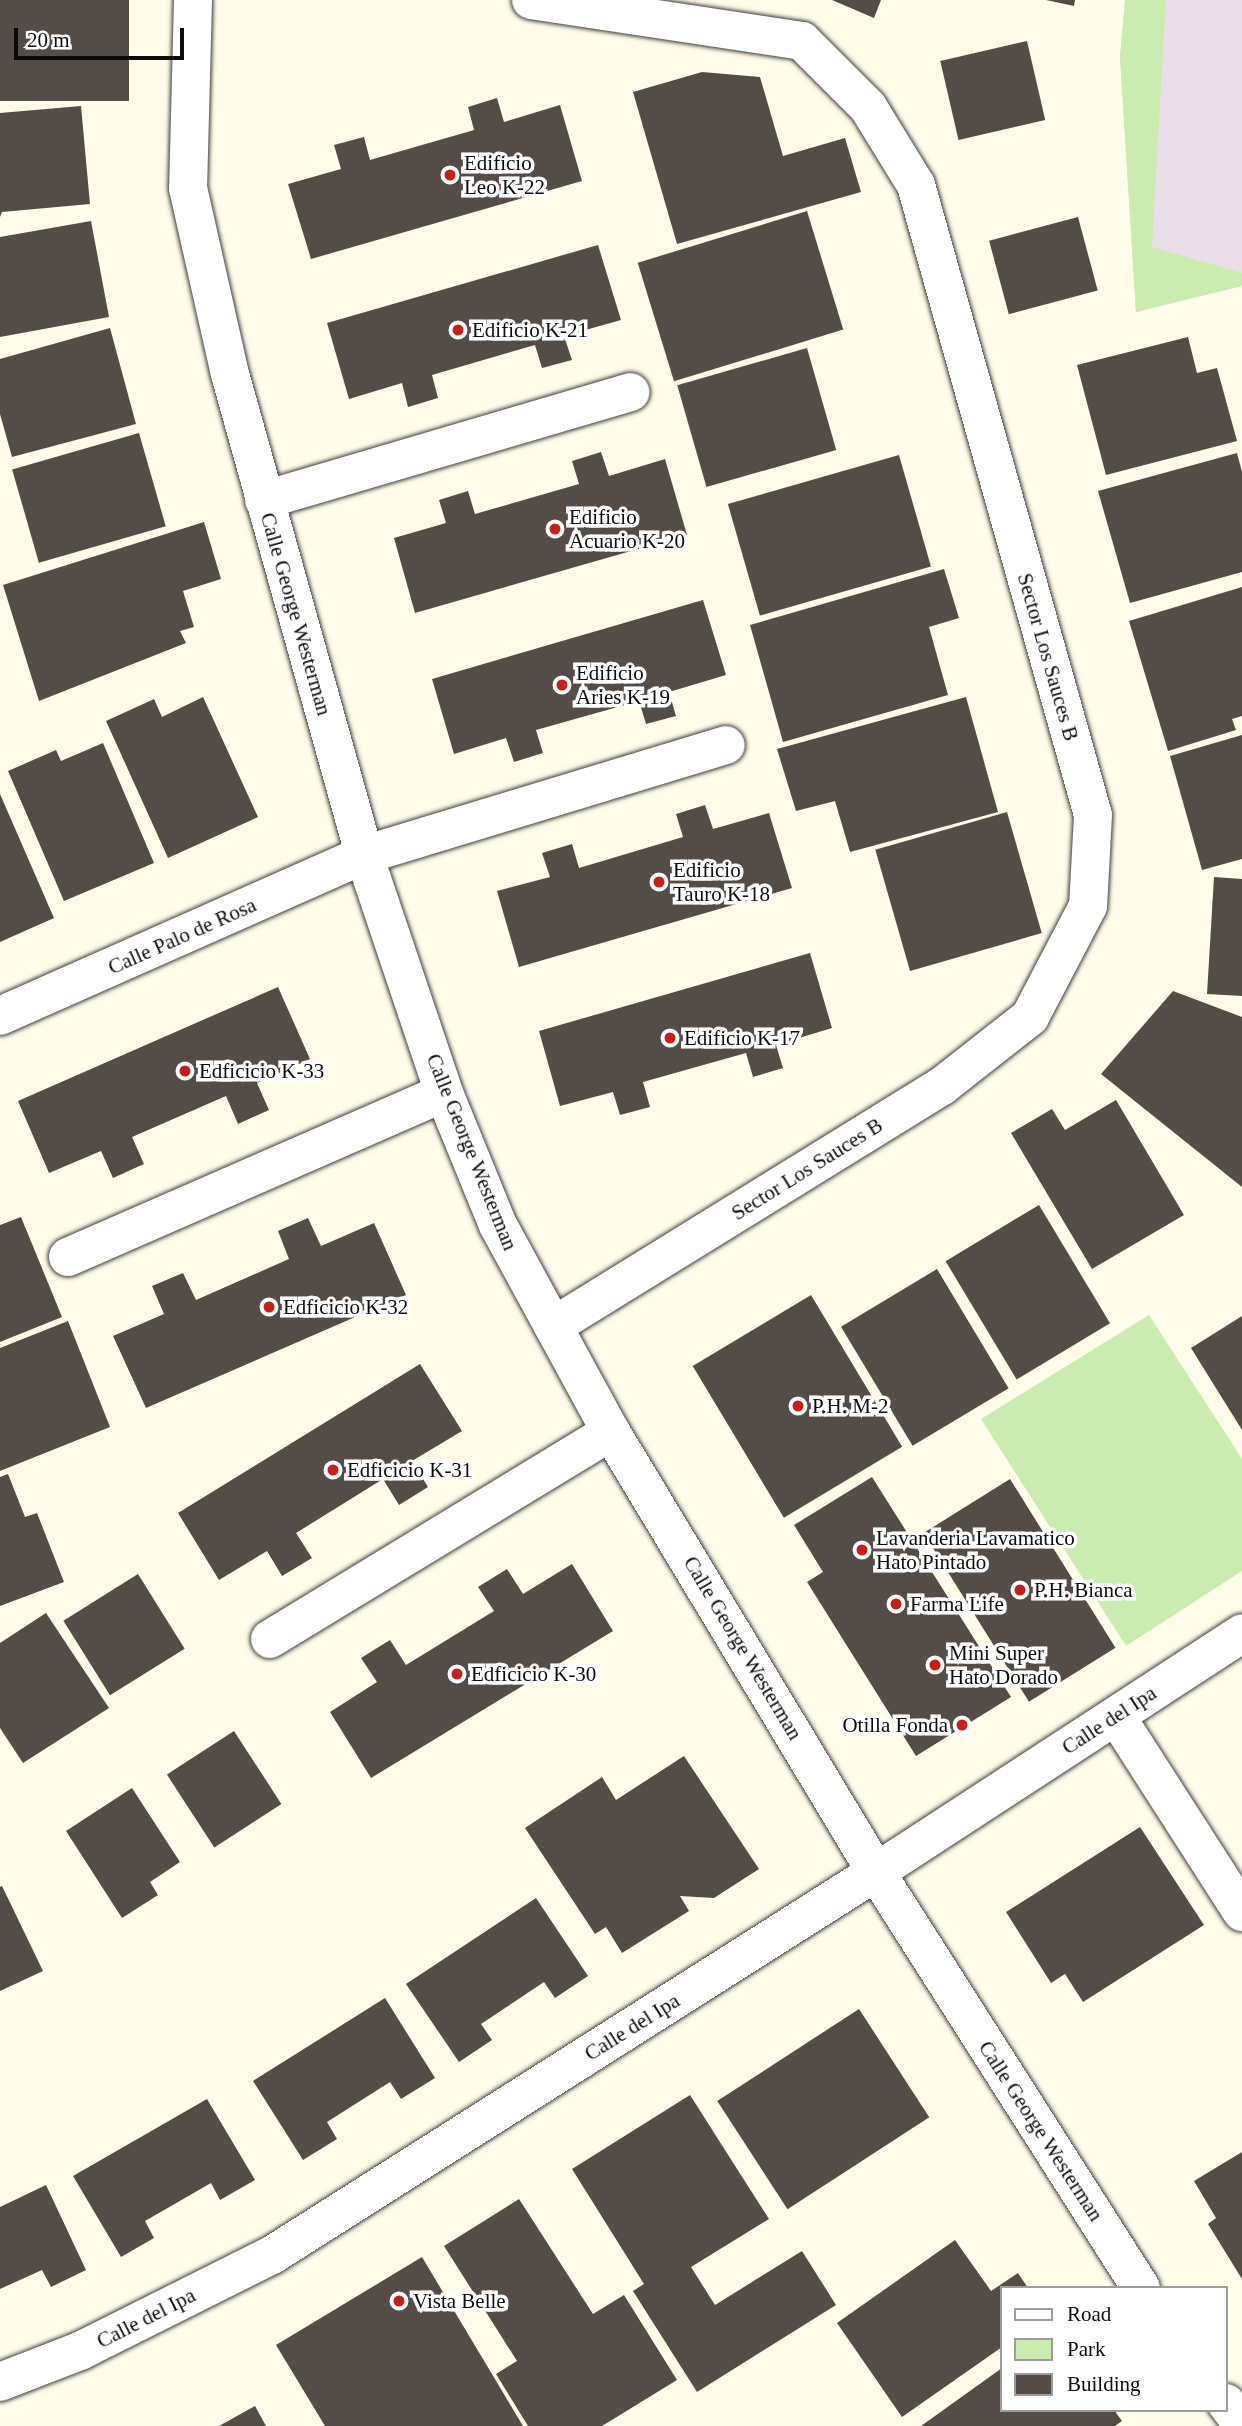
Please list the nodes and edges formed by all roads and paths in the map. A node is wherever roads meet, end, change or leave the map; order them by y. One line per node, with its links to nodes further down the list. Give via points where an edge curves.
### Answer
1 (194, 0): 4 (street, Calle George Westerman, via 188,188)
2 (531, 0): 10 (street, Sector Los Sauces B, via 802,41 869,107 916,184 1093,815 1088,905 1030,1017 943,1086)
3 (630, 392): 4 (street)
4 (264, 500): 6 (street, Calle George Westerman)
5 (726, 746): 6 (street, Calle Palo de Rosa)
6 (364, 855): 7 (street, Calle Palo de Rosa); 8 (street, Calle George Westerman)
7 (0, 1016)
8 (444, 1093): 9 (street); 10 (street, Calle George Westerman, via 498,1225)
9 (68, 1256)
10 (553, 1326): 11 (street, Calle George Westerman)
11 (611, 1432): 13 (street); 15 (street, Calle George Westerman)
12 (1242, 1633): 14 (street, Calle del Ipa)
13 (270, 1639)
14 (1116, 1716): 15 (street, Calle del Ipa); 16 (street)
15 (876, 1872): 17 (street, Calle George Westerman); 18 (street, Calle del Ipa, via 272,2255 80,2351)
16 (1242, 1912)
17 (1140, 2286)
18 (0, 2382)
19 (1228, 2406): 20 (street)
20 (1242, 2424)

